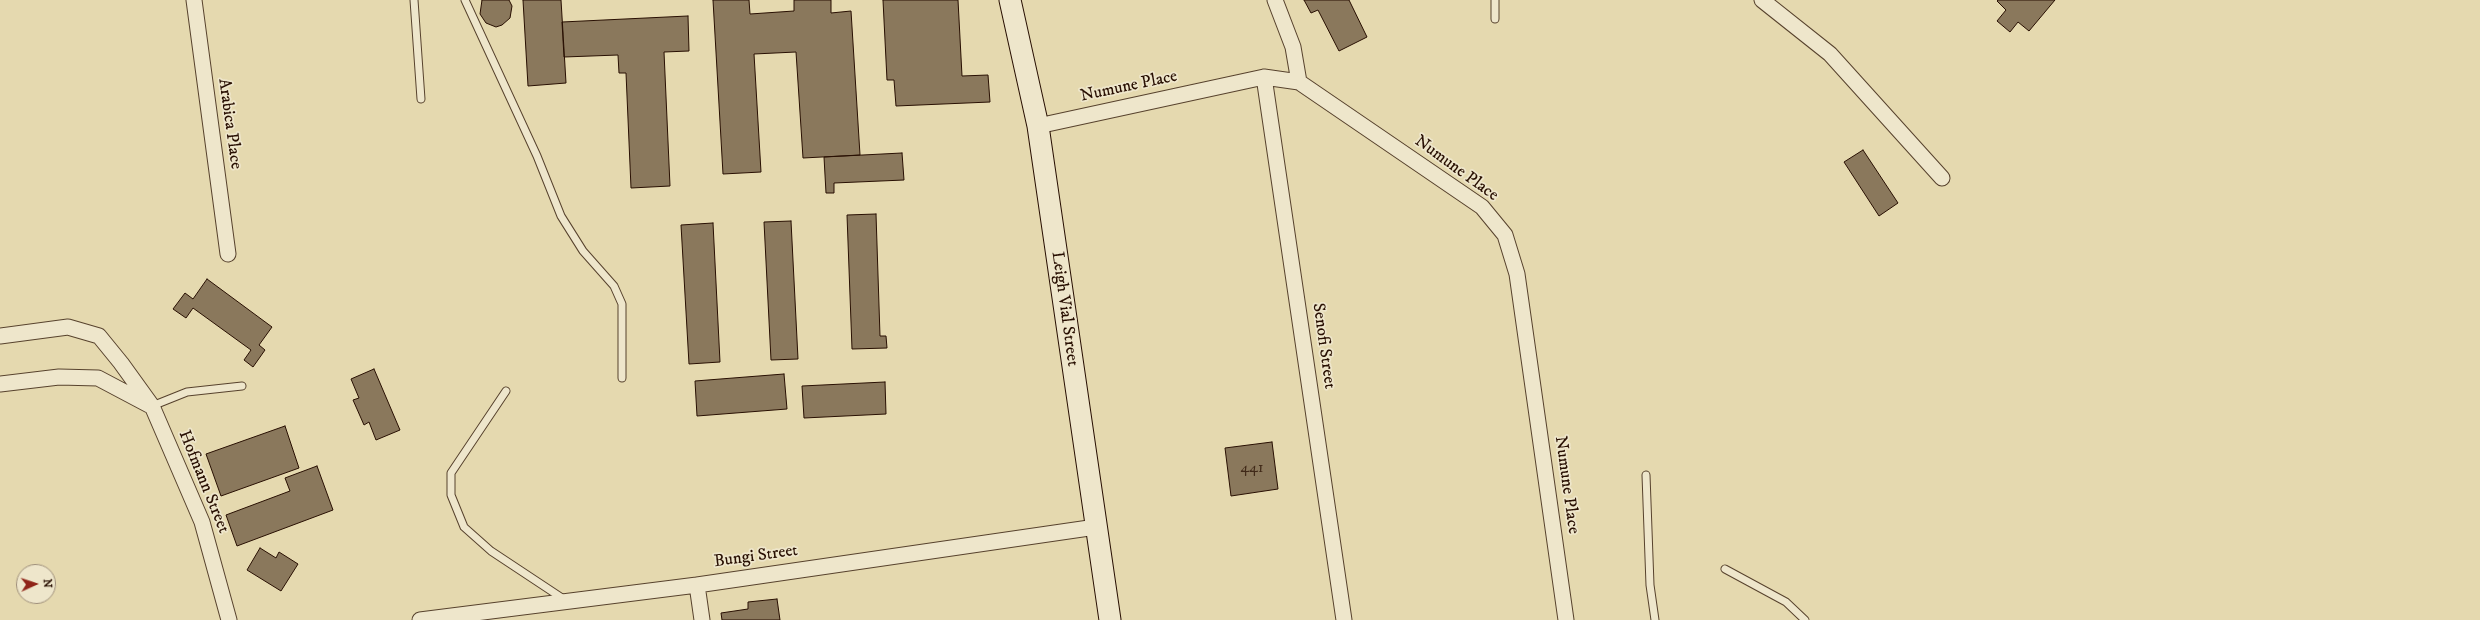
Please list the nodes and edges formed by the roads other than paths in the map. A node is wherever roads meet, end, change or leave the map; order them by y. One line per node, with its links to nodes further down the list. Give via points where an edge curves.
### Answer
1 (194, 0): 14 (street, Arabica Place)
2 (414, 0): 11 (lane)
3 (465, 0): 16 (lane, via 537,156 561,216 583,251 614,286 622,304)
4 (1010, 0): 12 (street, Leigh Vial Street)
5 (1275, 0): 10 (street, via 1293,47)
6 (1495, 0): 8 (lane)
7 (1762, 0): 13 (street, via 1830,54)
8 (1495, 19)
9 (1264, 77): 10 (street, Numune Place); 12 (street, Numune Place); 30 (street, Senofi Street)
10 (1299, 82): 31 (street, Numune Place, via 1482,207 1505,235 1517,274)
11 (421, 99)
12 (1038, 126): 22 (street, Leigh Vial Street)
13 (1942, 178)
14 (228, 254)
15 (0, 336): 20 (street, Hofmann Street, via 68,327 99,336)
16 (622, 378)
17 (0, 384): 20 (street, via 59,377 98,378)
18 (242, 386): 20 (lane, via 187,392)
19 (506, 391): 25 (lane, via 451,473 451,495 464,526 492,550)
20 (152, 406): 26 (street, Hofmann Street, via 202,522)
21 (1646, 475): 32 (lane, via 1650,585)
22 (1096, 527): 24 (street, Bungi Street); 29 (street, Leigh Vial Street)
23 (1725, 569): 33 (lane, via 1786,602)
24 (697, 585): 25 (street, Bungi Street); 28 (street)
25 (568, 601): 27 (street, Bungi Street)
26 (229, 620)
27 (420, 620)
28 (702, 620)
29 (1110, 620)
30 (1344, 620)
31 (1566, 620)
32 (1655, 620)
33 (1805, 620)

